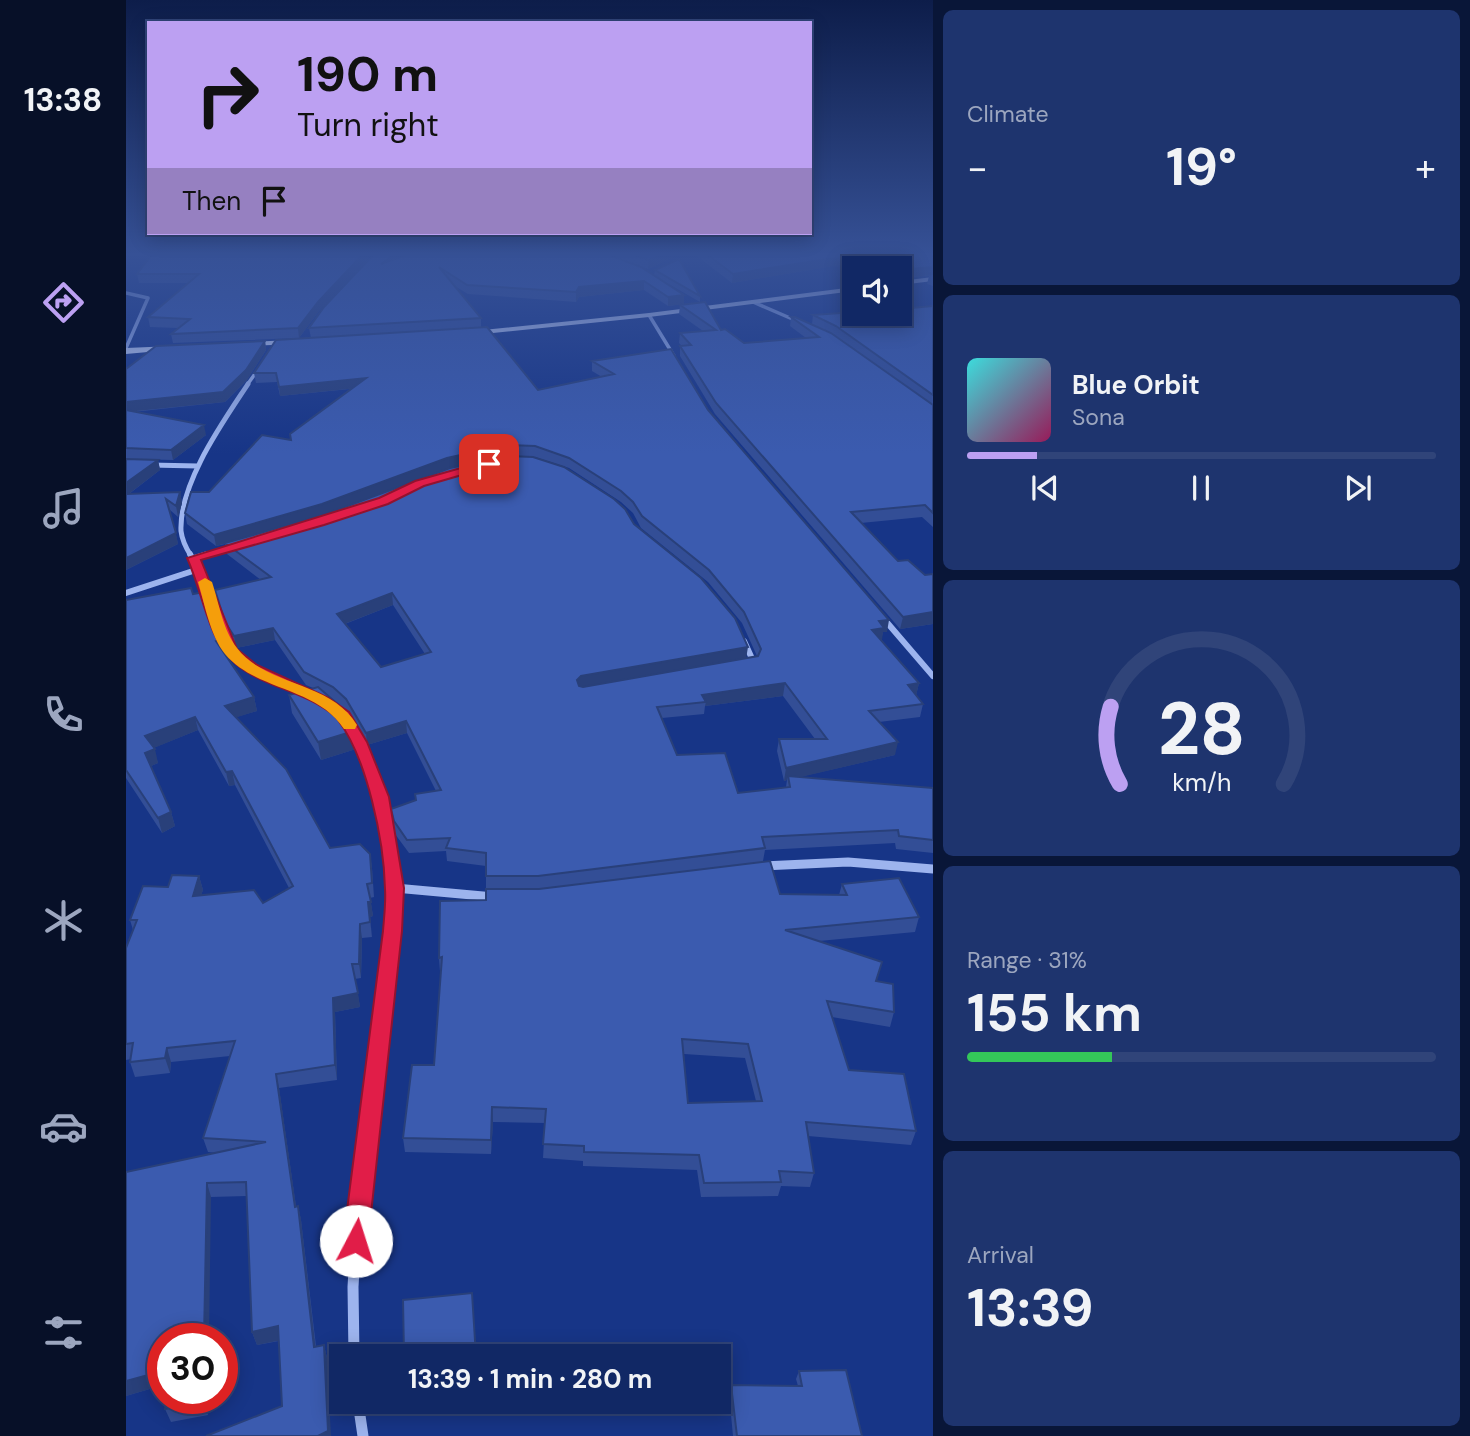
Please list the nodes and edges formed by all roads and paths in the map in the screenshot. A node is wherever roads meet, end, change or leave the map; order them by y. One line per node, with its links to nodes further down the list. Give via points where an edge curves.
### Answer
1 (139, 320): 11 (street)
2 (599, 320): 6 (main road)
3 (652, 320): 13 (street)
4 (795, 320): 5 (street)
5 (800, 322)
6 (461, 334)
7 (302, 342): 8 (main road)
8 (276, 343): 9 (main road); 12 (street)
9 (239, 345)
10 (180, 348): 11 (main road)
11 (126, 349)
12 (269, 353)
13 (676, 359)
14 (262, 363): 16 (street)
15 (142, 464): 16 (street)
16 (198, 466): 18 (street, via 181,527)
17 (244, 544): 18 (street)
18 (194, 558): 19 (street)
19 (199, 569): 20 (street); 25 (street, via 231,651 252,669)
20 (126, 593)
21 (881, 616): 24 (street)
22 (738, 628): 23 (street, via 754,663)
23 (740, 665)
24 (933, 677)
25 (322, 700)
26 (343, 715): 29 (street, via 381,797)
27 (748, 868): 28 (street, via 864,862)
28 (933, 869)
29 (395, 888): 30 (street); 31 (street, via 358,1218)
30 (506, 898)
31 (354, 1344)
32 (360, 1414): 33 (street)
33 (363, 1436)

